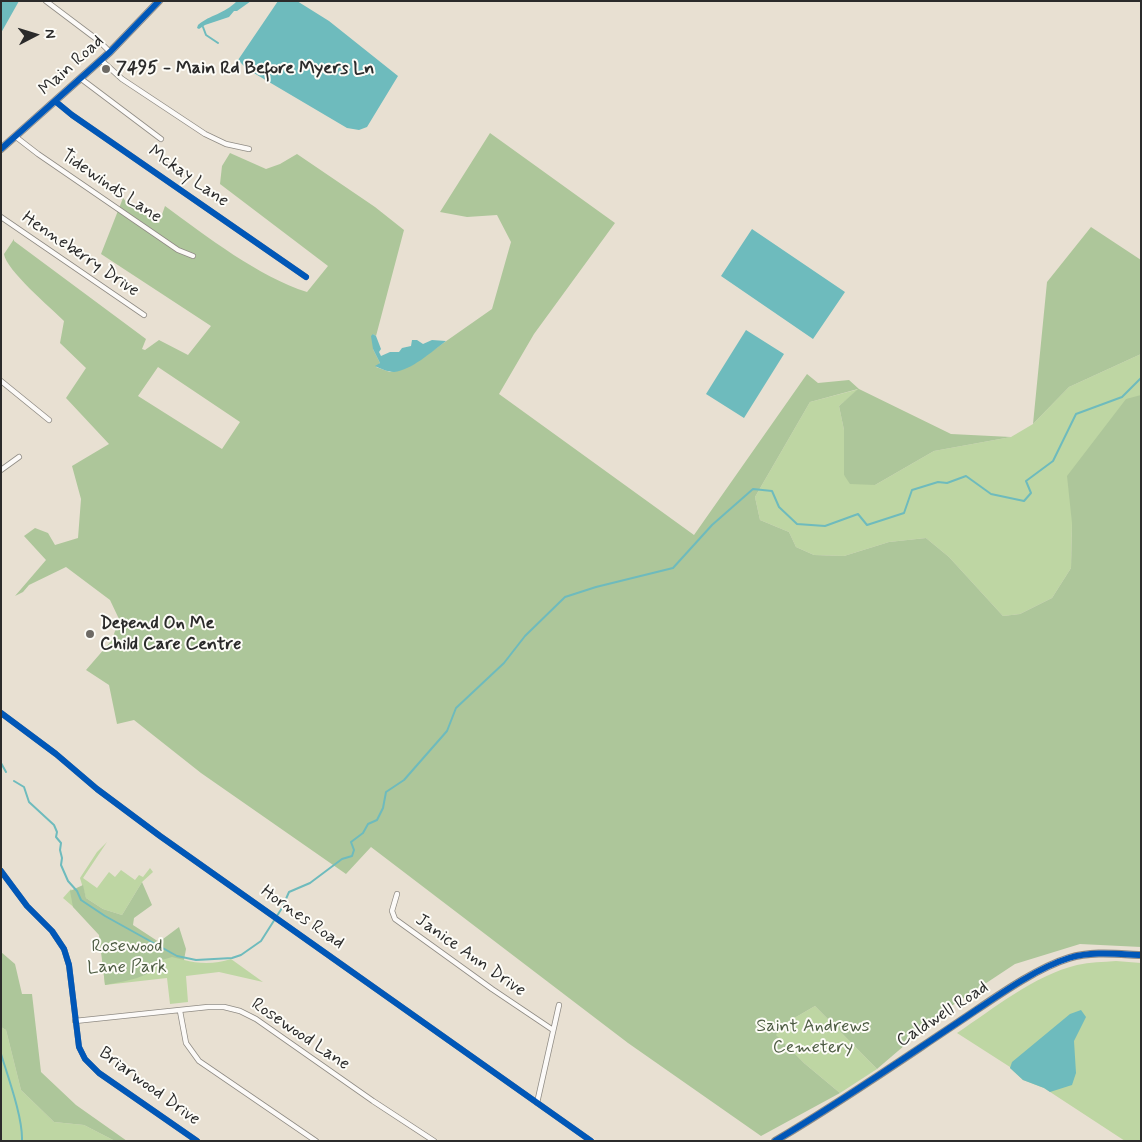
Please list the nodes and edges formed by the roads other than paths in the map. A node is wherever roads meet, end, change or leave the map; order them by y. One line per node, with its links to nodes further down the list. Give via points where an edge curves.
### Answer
1 (46, 1): 3 (street)
2 (159, 1): 3 (main road, Main Road)
3 (110, 52): 4 (main road, Main Road)
4 (101, 60): 5 (main road, Main Road); 10 (street, via 122,79 205,134 226,144)
5 (80, 78): 6 (main road, Main Road); 8 (street)
6 (55, 101): 7 (main road, Main Road); 13 (street, Mckay Lane)
7 (16, 137): 9 (main road, Main Road); 12 (street, Tidewinds Lane, via 178,250)
8 (161, 139)
9 (1, 149)
10 (249, 149)
11 (1, 217): 14 (street, Henneberry Drive)
12 (193, 256)
13 (306, 277)
14 (144, 315)
15 (1, 381): 16 (street)
16 (49, 420)
17 (20, 457): 18 (street)
18 (1, 470)
19 (1, 713): 27 (street, Hornes Road, via 97,789)
20 (1, 871): 25 (street, Briarwood Drive, via 64,949)
21 (397, 894): 26 (street, Janice Ann Drive, via 392,910 395,919)
22 (1141, 955): 32 (street, Caldwell Road, via 1088,954 1044,968)
23 (559, 1006): 26 (street)
24 (180, 1011): 25 (street, Rosewood Lane); 29 (street, via 186,1043 199,1061); 30 (street, Rosewood Lane, via 219,1006 246,1013)
25 (75, 1021): 28 (street, Briarwood Drive, via 78,1047 90,1065)
26 (553, 1030): 27 (street)
27 (538, 1103): 31 (street, Hornes Road)
28 (197, 1141)
29 (316, 1141)
30 (434, 1141)
31 (590, 1141)
32 (775, 1141)

